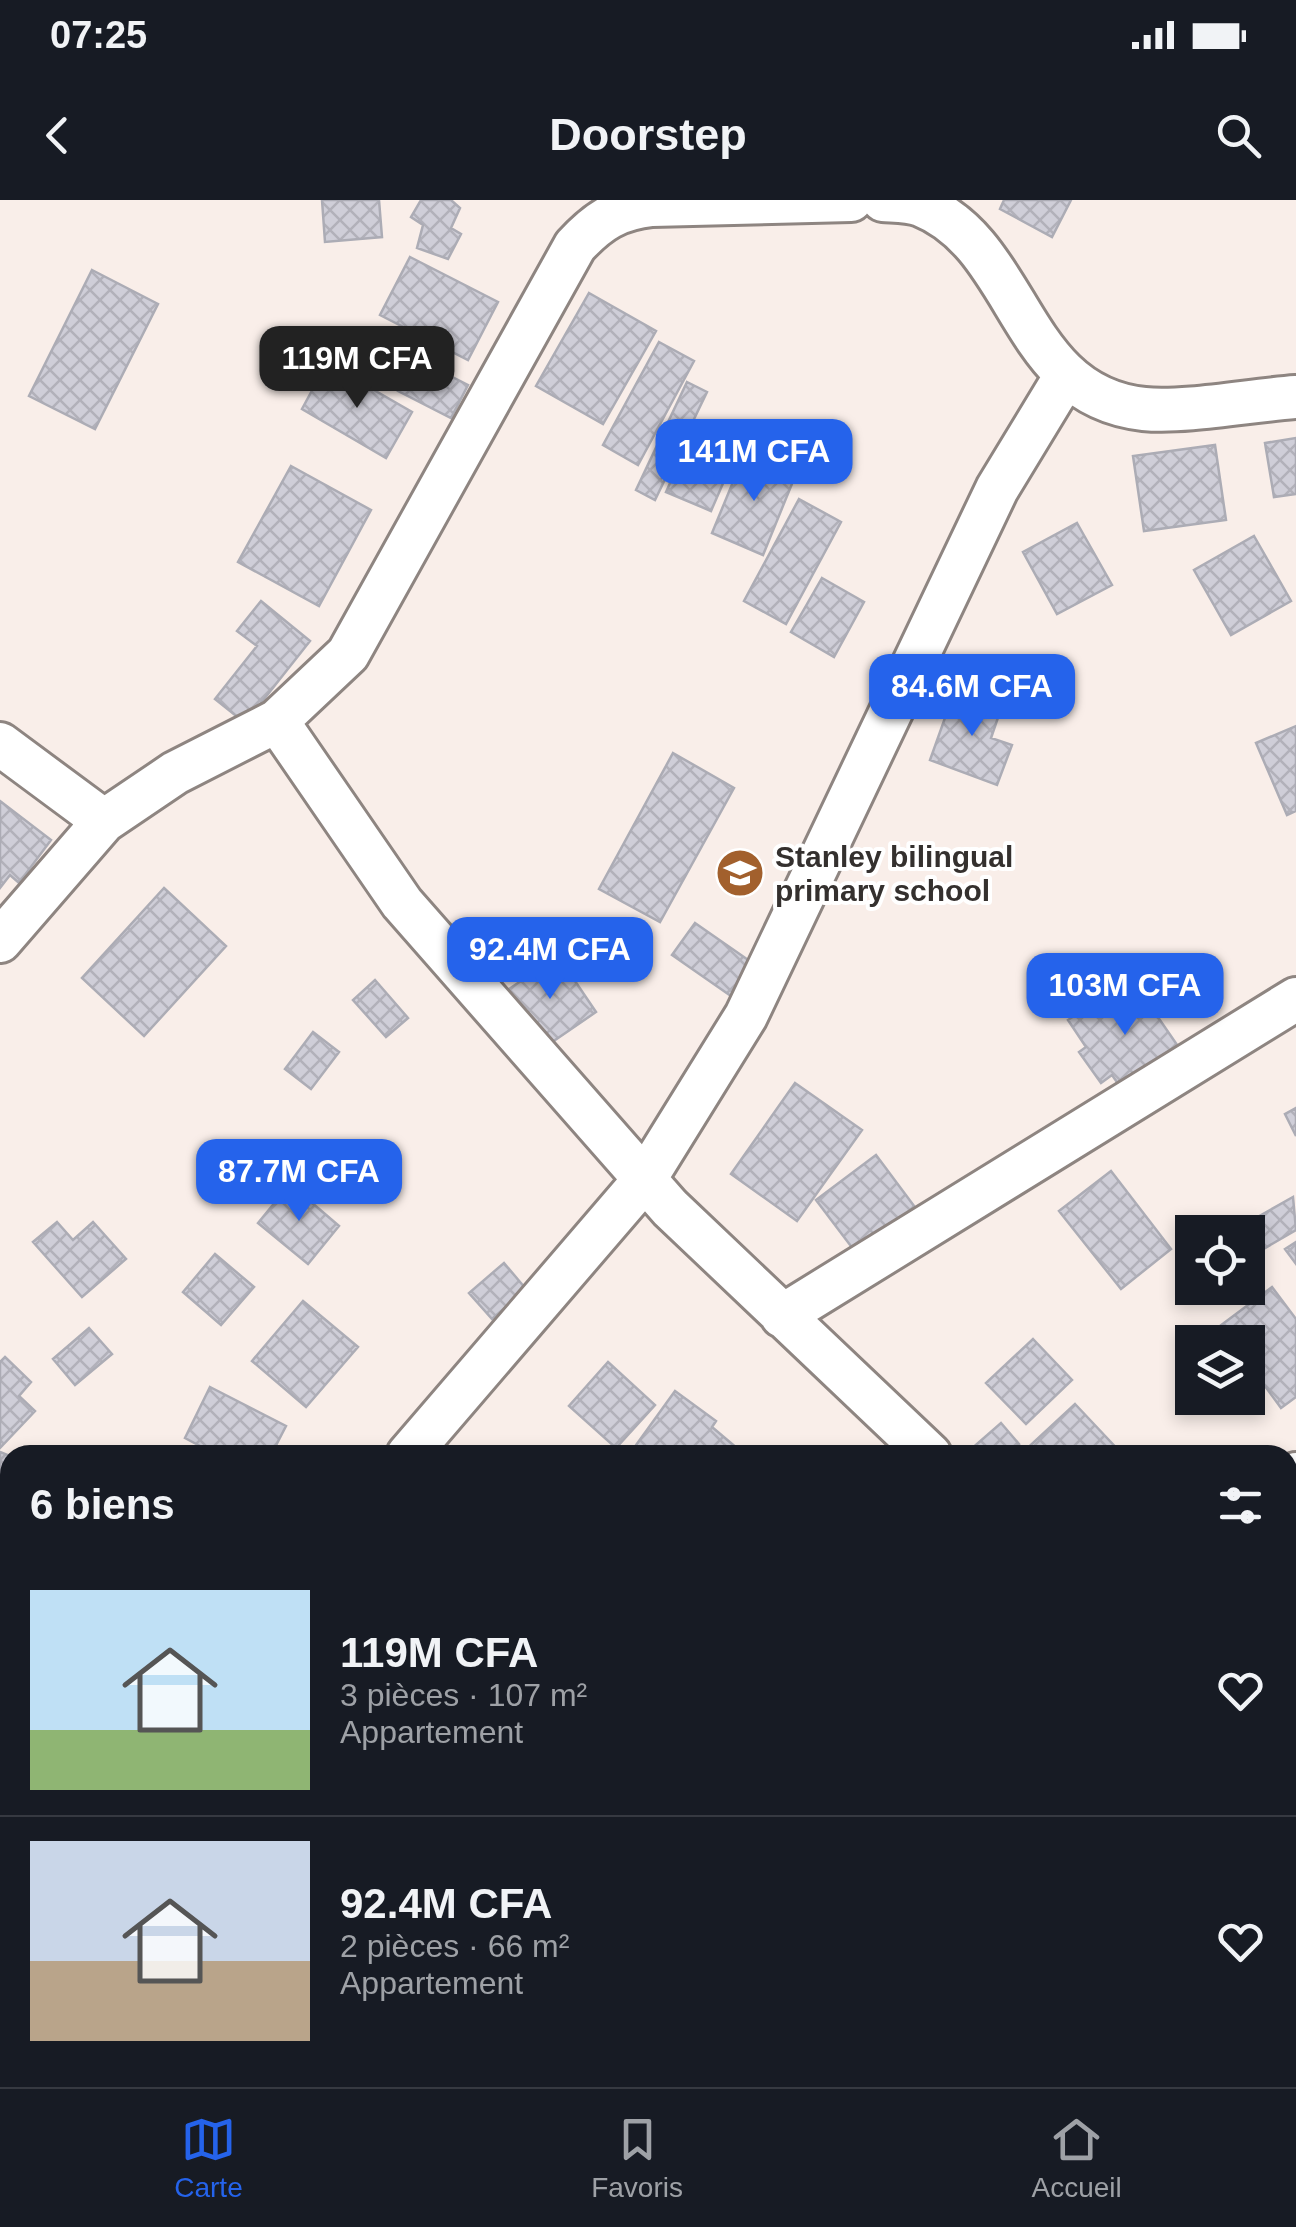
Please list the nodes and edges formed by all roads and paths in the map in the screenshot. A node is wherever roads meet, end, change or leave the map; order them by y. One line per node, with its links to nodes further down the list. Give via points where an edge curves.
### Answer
1 (851, 200): 6 (street, via 652,205 623,208 598,222 575,246 348,654)
2 (883, 200): 3 (street)
3 (956, 215): 4 (street)
4 (1065, 377): 5 (street, via 1090,393 1144,408); 11 (street, via 997,490 746,1016)
5 (1296, 396)
6 (277, 722): 8 (street, via 175,773); 11 (street, via 402,903)
7 (0, 744): 8 (street)
8 (104, 822): 9 (street)
9 (0, 942)
10 (1296, 999): 12 (street)
11 (645, 1179): 12 (street); 13 (street)
12 (782, 1316): 14 (street)
13 (417, 1445)
14 (919, 1445)

